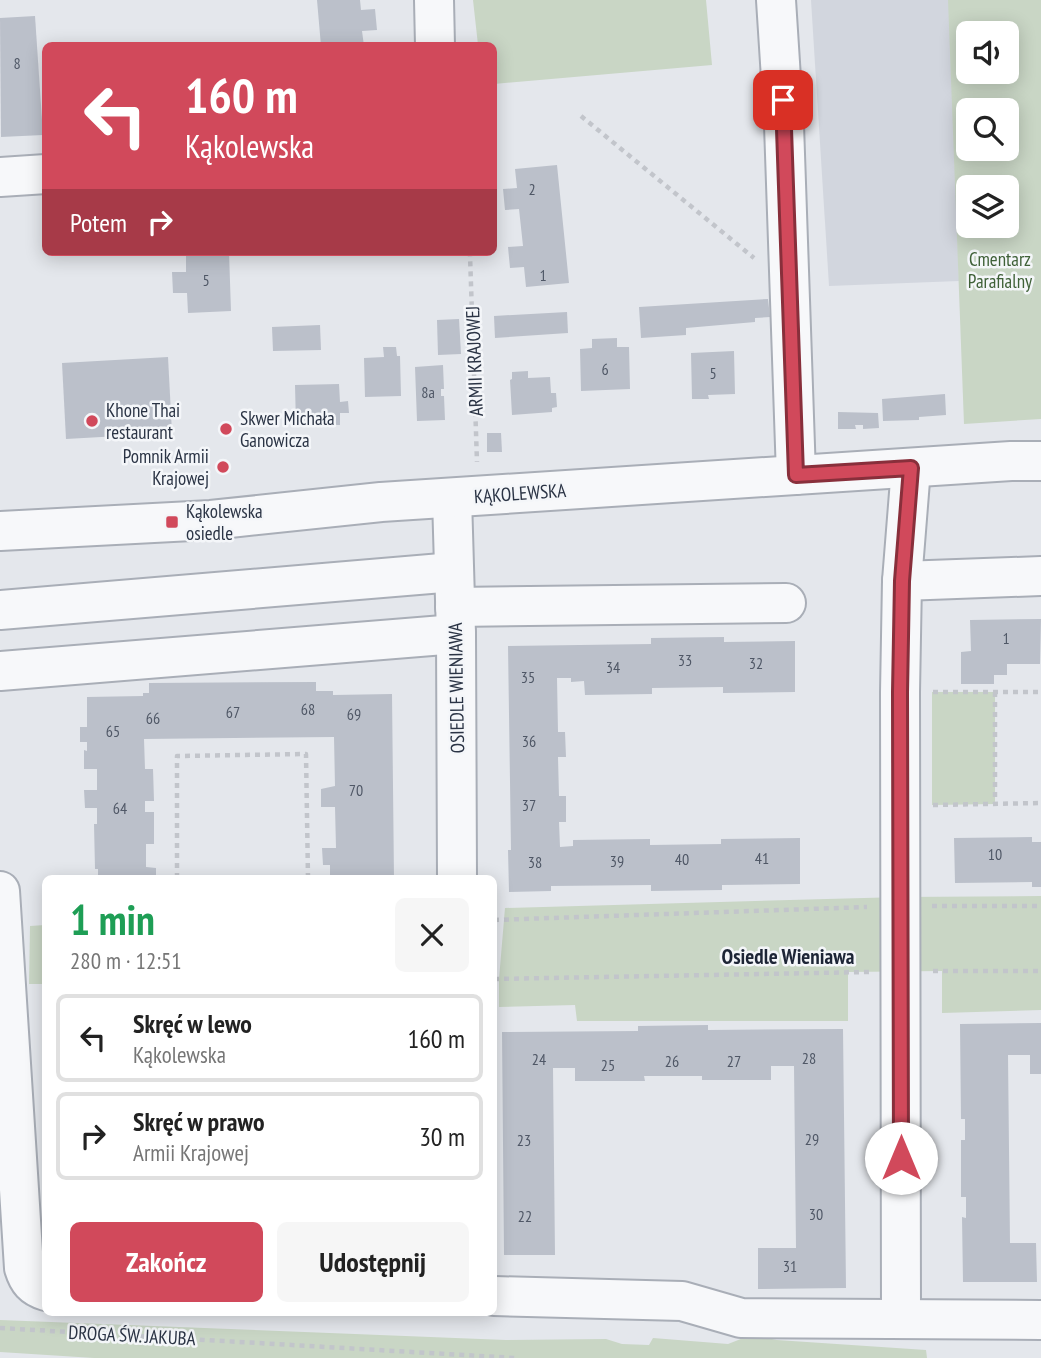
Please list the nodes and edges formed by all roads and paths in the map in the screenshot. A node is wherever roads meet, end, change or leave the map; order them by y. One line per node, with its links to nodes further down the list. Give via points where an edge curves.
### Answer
1 (434, 0): 3 (street)
2 (776, 0): 11 (street)
3 (435, 42)
4 (581, 116): 8 (path)
5 (42, 174): 6 (street)
6 (0, 177)
7 (470, 256): 12 (path, ARMII KRAJOWEJ)
8 (756, 259)
9 (1041, 461): 10 (street, KĄKOLEWSKA)
10 (911, 468): 11 (street, KĄKOLEWSKA); 15 (street)
11 (796, 475): 12 (street, KĄKOLEWSKA)
12 (465, 484): 13 (street, KĄKOLEWSKA, via 211,520); 17 (street, OSIEDLE WIENIAWA)
13 (0, 531)
14 (1041, 576): 15 (street)
15 (902, 581): 20 (street)
16 (786, 603): 17 (street)
17 (455, 604): 18 (street); 19 (street); 28 (street, OSIEDLE WIENIAWA)
18 (0, 610)
19 (0, 671)
20 (900, 692): 21 (path); 25 (street)
21 (995, 692): 22 (path); 24 (path)
22 (1041, 692)
23 (1041, 803): 24 (path)
24 (995, 804): 25 (path)
25 (900, 805): 30 (street)
26 (177, 875): 27 (path, via 177,756 306,754)
27 (308, 875)
28 (457, 875)
29 (0, 891): 36 (street, via 24,1268 27,1279)
30 (901, 906): 31 (path); 32 (path); 33 (street)
31 (1041, 906)
32 (497, 920)
33 (901, 971): 34 (path); 35 (path); 38 (street)
34 (1041, 971)
35 (497, 979)
36 (42, 1289)
37 (497, 1296): 38 (street, via 682,1301 741,1318)
38 (901, 1319): 39 (street)
39 (1041, 1320)
40 (0, 1328): 41 (path, DROGA ŚW. JAKUBA)
41 (515, 1358)

